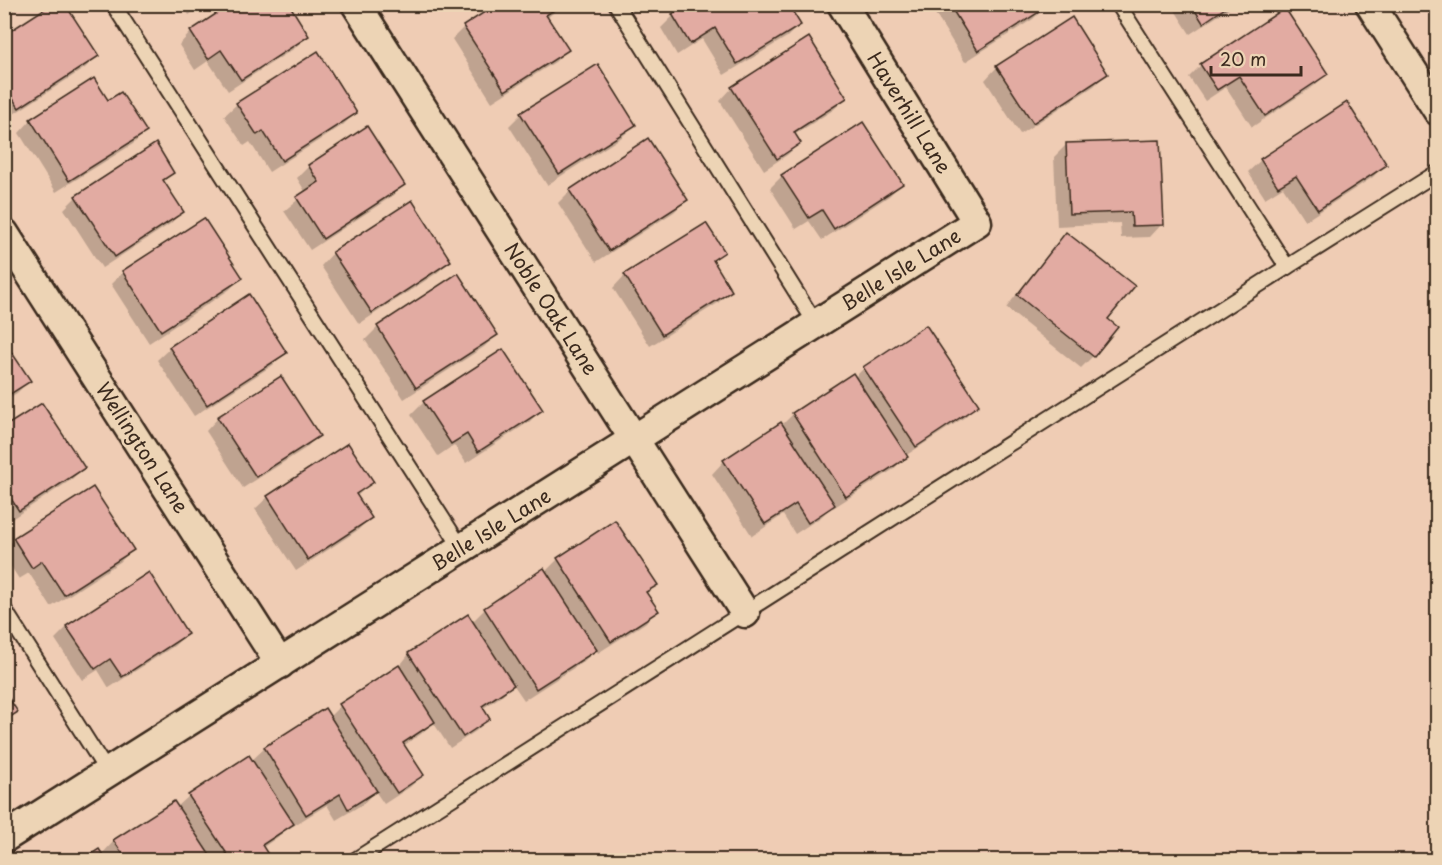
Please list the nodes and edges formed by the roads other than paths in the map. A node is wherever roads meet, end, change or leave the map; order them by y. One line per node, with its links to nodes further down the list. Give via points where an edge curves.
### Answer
1 (113, 4): 14 (lane)
2 (356, 4): 13 (street, Noble Oak Lane)
3 (616, 4): 12 (lane)
4 (842, 4): 9 (street, Haverhill Lane)
5 (1118, 4): 11 (lane)
6 (1370, 4): 7 (street)
7 (1437, 111)
8 (1437, 172): 11 (lane)
9 (976, 222): 12 (street, Belle Isle Lane)
10 (4, 233): 17 (street, Wellington Lane)
11 (1287, 267): 16 (lane)
12 (816, 324): 13 (street, Belle Isle Lane)
13 (634, 439): 14 (street, Belle Isle Lane); 16 (street, Noble Oak Lane)
14 (462, 549): 17 (street, Belle Isle Lane)
15 (4, 609): 18 (lane)
16 (746, 613): 20 (lane)
17 (280, 664): 18 (street, Belle Isle Lane)
18 (108, 773): 19 (street, Belle Isle Lane)
19 (4, 838)
20 (355, 861)

